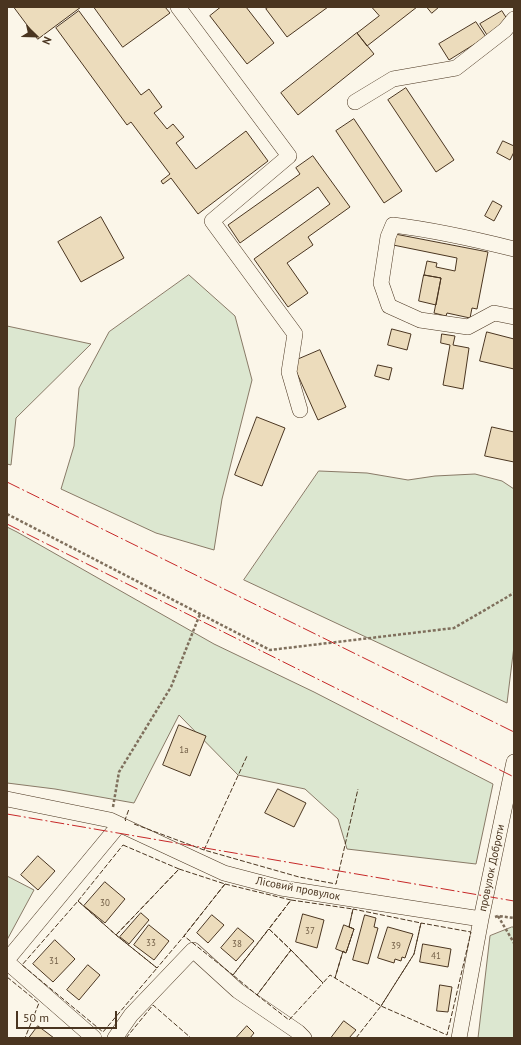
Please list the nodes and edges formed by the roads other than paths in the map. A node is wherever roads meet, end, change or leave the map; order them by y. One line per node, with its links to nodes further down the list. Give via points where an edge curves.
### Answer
1 (181, 8): 6 (street, via 289,156 212,221 295,334 289,372)
2 (514, 20): 3 (street, via 506,30 456,68 393,79)
3 (356, 102)
4 (514, 249): 5 (street, via 424,229 393,225 388,237 381,283 389,306 420,320 468,327 494,313)
5 (514, 316)
6 (300, 410)
7 (514, 762): 10 (street, провулок Доброти)
8 (7, 799): 9 (street, Лісовий провулок)
9 (114, 822): 10 (street, Лісовий провулок, via 224,873 281,888); 11 (street)
10 (481, 919): 15 (street)
11 (7, 961): 12 (street)
12 (94, 1038)
13 (116, 1038): 14 (street, via 131,1015 193,950 238,991)
14 (304, 1038)
15 (459, 1038)

